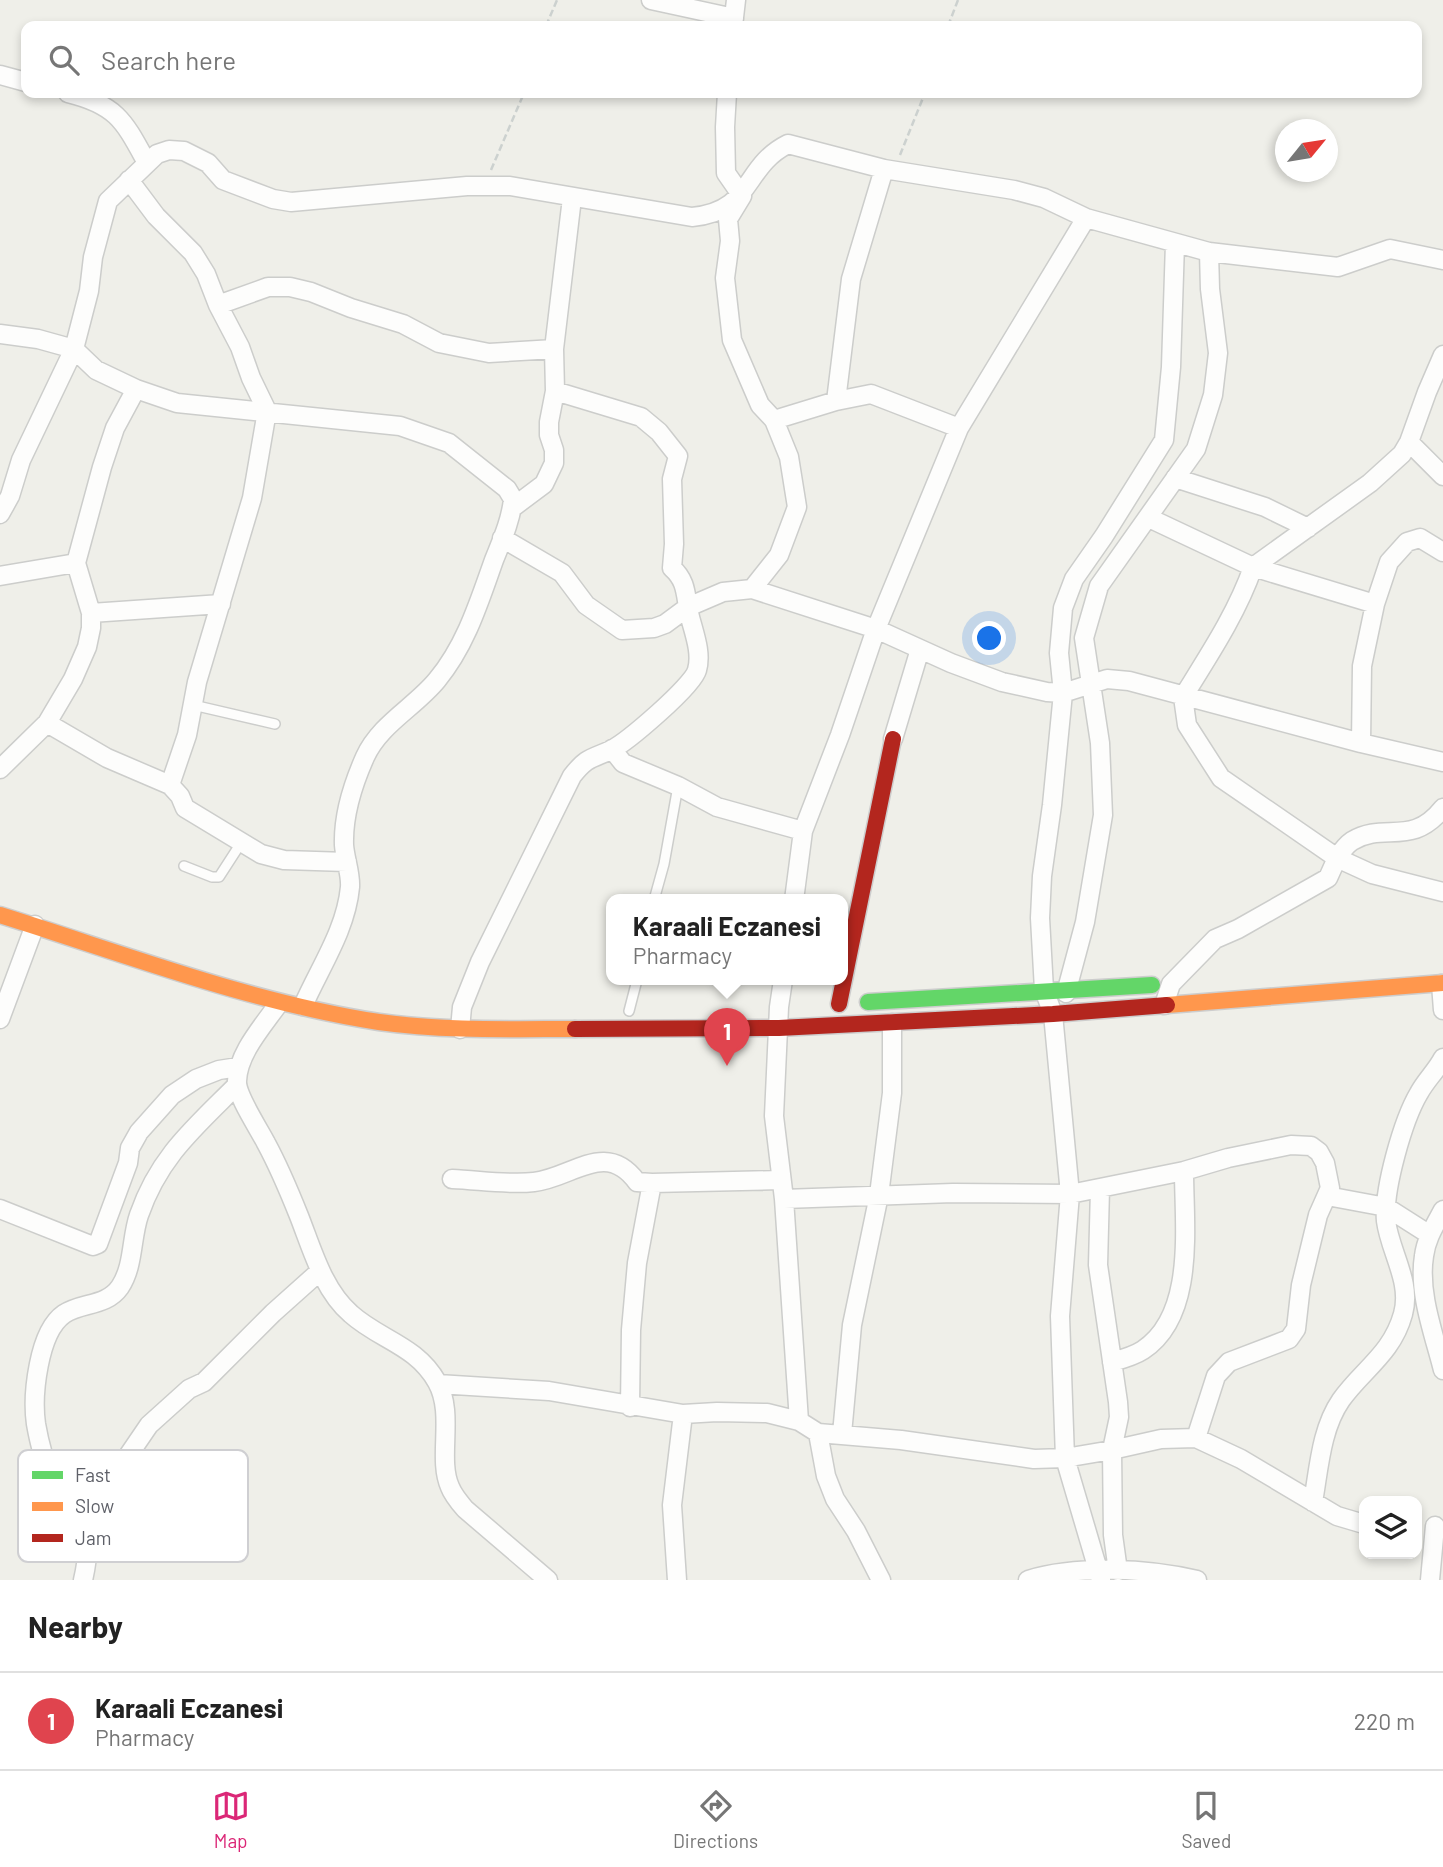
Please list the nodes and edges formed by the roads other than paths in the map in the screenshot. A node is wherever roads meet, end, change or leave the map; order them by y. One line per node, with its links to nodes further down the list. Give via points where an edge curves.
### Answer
1 (652, 0): 2 (street)
2 (734, 15)
3 (0, 75): 4 (street)
4 (21, 81)
5 (86, 98): 7 (street, via 113,111)
6 (727, 98): 10 (street, via 726,173)
7 (147, 163): 9 (street); 11 (street, via 169,150 184,151 208,163 223,180 291,202 484,186 510,186)
8 (889, 169): 10 (street, via 788,144 773,152 756,171); 12 (street, via 1014,190); 23 (street, via 851,279)
9 (129, 180): 16 (street, via 193,253); 18 (street, via 108,201)
10 (742, 196): 11 (street, via 711,215 692,217); 25 (street, via 728,219 725,278 732,340 760,405)
11 (572, 198): 19 (street)
12 (1086, 218): 13 (street); 26 (street)
13 (1175, 243): 14 (street); 47 (street, via 1164,440 1074,579 1060,631)
14 (1209, 252): 15 (street, via 1338,267 1390,249); 29 (street, via 1218,353 1213,395 1196,449)
15 (1443, 260)
16 (218, 305): 19 (street, via 268,287 290,287 403,324 439,343 489,353); 24 (street)
17 (0, 334): 18 (street)
18 (74, 349): 21 (street, via 96,370); 31 (street)
19 (554, 349): 22 (street)
20 (1443, 355): 27 (street)
21 (136, 390): 24 (street, via 177,403); 36 (street, via 111,440)
22 (555, 391): 30 (street, via 549,422 554,450 551,474); 42 (street, via 641,417 678,456 672,479 672,569 682,578)
23 (835, 401): 25 (street); 26 (street, via 871,394)
24 (267, 411): 30 (street, via 400,426 449,443 507,489); 40 (street, via 252,498)
25 (774, 420): 39 (street, via 789,457 797,508 779,555)
26 (959, 428): 44 (street)
27 (1409, 442): 28 (street); 33 (street, via 1370,483)
28 (1443, 476)
29 (1175, 478): 32 (street); 33 (street, via 1265,507)
30 (512, 508): 34 (street)
31 (0, 514)
32 (1149, 518): 37 (street); 46 (street, via 1100,586 1084,638)
33 (1308, 528): 37 (street)
34 (502, 538): 42 (street, via 562,573 586,605 622,630 654,628); 63 (street, via 458,652 436,682 377,736 365,756 346,814)
35 (1443, 552): 41 (street, via 1420,538 1407,542 1389,562)
36 (76, 563): 38 (street); 43 (street)
37 (1253, 567): 41 (street); 48 (street, via 1214,647)
38 (0, 576)
39 (752, 589): 42 (street, via 723,592); 44 (street)
40 (221, 604): 43 (street); 49 (street)
41 (1375, 604): 53 (street, via 1362,666)
42 (688, 607): 54 (street, via 698,649 697,670 685,690)
43 (91, 613): 50 (street, via 87,647)
44 (876, 629): 45 (street); 60 (street)
45 (920, 649): 47 (street, via 1002,682); 52 (street)
46 (1093, 684): 47 (street); 48 (street, via 1107,679 1129,681); 79 (street, via 1103,814)
47 (1063, 693): 78 (street, via 1041,890)
48 (1183, 696): 53 (street); 62 (street, via 1187,725 1221,778)
49 (193, 705): 51 (lane); 57 (street)
50 (47, 723): 56 (street); 57 (street, via 107,758)
51 (275, 724)
52 (893, 739): 70 (main road)
53 (1361, 743): 55 (street)
54 (612, 749): 58 (street, via 623,763); 89 (street, via 583,762 572,776 480,962 462,1007)
55 (1443, 762)
56 (0, 769)
57 (170, 785): 61 (street, via 185,808)
58 (678, 786): 60 (street, via 717,807); 66 (lane)
59 (1443, 808): 62 (street, via 1418,829 1370,833 1349,842)
60 (803, 831): 67 (street)
61 (241, 843): 63 (street, via 284,860); 64 (lane, via 219,877)
62 (1337, 858): 65 (street, via 1371,874); 74 (street, via 1328,878 1215,939)
63 (346, 862): 80 (street, via 350,886 345,909 334,944)
64 (184, 866)
65 (1443, 892)
66 (656, 894)
67 (795, 894)
68 (0, 915): 69 (main road)
69 (35, 925): 81 (main road); 86 (street)
70 (848, 938)
71 (1416, 969): 72 (main road)
72 (1442, 978): 82 (main road); 83 (street)
73 (1198, 983): 74 (main road)
74 (1171, 984): 79 (main road); 82 (street)
75 (636, 985): 84 (lane)
76 (782, 985): 88 (street)
77 (837, 985): 78 (main road, via 833,1004)
78 (1044, 990): 79 (main road); 85 (street)
79 (1068, 990): 85 (street)
80 (308, 993): 81 (main road); 89 (main road, via 380,1022)
81 (279, 1003): 91 (street, via 252,1042)
82 (1164, 1005): 85 (main road)
83 (1443, 1010)
84 (629, 1011)
85 (1053, 1014): 87 (main road); 97 (street)
86 (0, 1019)
87 (892, 1023): 88 (main road); 98 (street, via 892,1093)
88 (779, 1028): 89 (main road); 94 (street, via 774,1116)
89 (460, 1029)
90 (1443, 1058): 101 (street, via 1408,1118)
91 (237, 1076): 102 (street, via 219,1070 196,1079 172,1095 139,1132 97,1244); 105 (street); 115 (street, via 176,1146 147,1192 121,1286 97,1304 64,1315 45,1341 34,1395)
92 (1184, 1171): 96 (street); 99 (street, via 1302,1144 1319,1152 1325,1163); 106 (street, via 1185,1252 1173,1314 1144,1349)
93 (453, 1179): 95 (street, via 536,1182 606,1161 624,1167 637,1182)
94 (780, 1180): 95 (street); 100 (street)
95 (652, 1183): 109 (street, via 637,1263)
96 (1100, 1189): 97 (street); 106 (street, via 1098,1265)
97 (1070, 1194): 98 (street); 118 (street, via 1060,1317)
98 (879, 1195): 100 (street); 113 (street, via 852,1325)
99 (1327, 1196): 101 (street); 114 (street, via 1301,1285 1293,1337 1222,1368)
100 (784, 1199): 111 (street)
101 (1386, 1207): 104 (street); 119 (street, via 1405,1292 1402,1318 1392,1340 1341,1400 1329,1423)
102 (0, 1209)
103 (1443, 1210): 104 (street)
104 (1430, 1234): 107 (street, via 1423,1278)
105 (320, 1271): 108 (street, via 350,1314 413,1352); 116 (street, via 204,1382 189,1389 149,1426)
106 (1112, 1362): 117 (street, via 1119,1417)
107 (1443, 1370)
108 (439, 1384): 109 (street, via 549,1391); 126 (street, via 447,1432 446,1469 455,1497)
109 (630, 1407): 110 (street)
110 (683, 1414): 111 (street, via 767,1413); 127 (street, via 672,1505)
111 (799, 1421): 112 (street)
112 (818, 1433): 113 (street); 128 (street, via 835,1499)
113 (842, 1434): 118 (street, via 1034,1459)
114 (1196, 1438): 117 (street, via 1161,1439); 119 (street)
115 (44, 1450)
116 (132, 1450)
117 (1112, 1450): 118 (street); 123 (street)
118 (1065, 1458): 124 (street)
119 (1313, 1502): 120 (street)
120 (1359, 1523)
121 (1439, 1526): 131 (street)
122 (88, 1562): 125 (street)
123 (1118, 1571): 124 (street); 130 (street)
124 (1100, 1575): 129 (street)
125 (83, 1580)
126 (548, 1580)
127 (677, 1580)
128 (881, 1580)
129 (1028, 1580)
130 (1197, 1580)
131 (1430, 1580)

